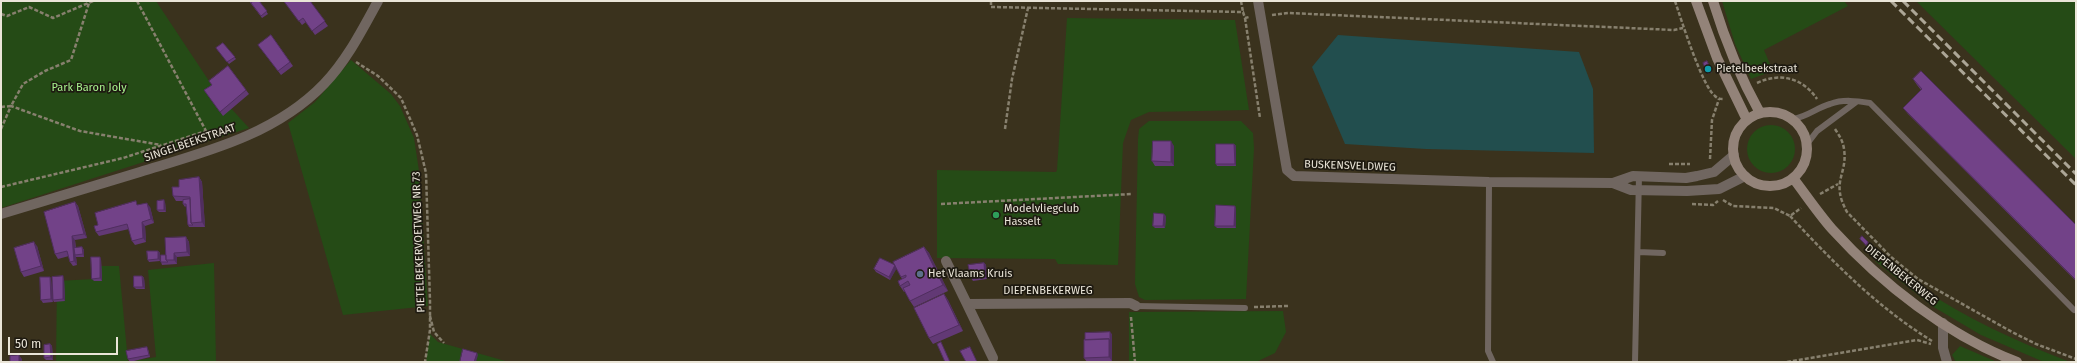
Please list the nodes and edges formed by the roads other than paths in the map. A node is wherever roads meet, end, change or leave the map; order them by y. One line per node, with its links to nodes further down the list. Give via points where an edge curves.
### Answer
1 (378, 1): 17 (street, SINGELBEEKSTRAAT, via 347,56 324,84 300,106 274,123 229,144)
2 (1258, 1): 14 (street, BUSKENSVELDWEG, via 1287,170 1294,176)
3 (1696, 1): 7 (main road, via 1717,58)
4 (1713, 1): 6 (main road, via 1746,88)
5 (1857, 101): 8 (lane, via 1829,104 1810,115); 9 (lane, via 1817,131); 24 (lane, via 1870,102)
6 (1760, 114): 7 (main road); 8 (main road, via 1780,113)
7 (1747, 120): 10 (main road, via 1734,140)
8 (1793, 120): 9 (main road, via 1803,130)
9 (1807, 144): 13 (main road, via 1808,153 1804,164)
10 (1734, 155): 11 (street, BUSKENSVELDWEG, via 1714,172 1697,176); 12 (main road, via 1739,171)
11 (1639, 176): 15 (street, BUSKENSVELDWEG); 16 (lane)
12 (1745, 176): 13 (main road, via 1759,185 1767,186 1783,184); 16 (street, BUSKENSVELDWEG, via 1719,189)
13 (1793, 178): 25 (main road, DIEPENBEKERWEG, via 1832,229 1855,252 1895,288)
14 (1490, 182): 15 (street, BUSKENSVELDWEG); 27 (lane, via 1488,351)
15 (1613, 183): 16 (street, BUSKENSVELDWEG, via 1631,190)
16 (1639, 190): 18 (lane)
17 (1, 214)
18 (1638, 252): 19 (lane); 28 (lane)
19 (1663, 253)
20 (946, 261): 21 (street)
21 (967, 304): 22 (street, DIEPENBEKERWEG); 26 (street)
22 (1133, 304): 23 (lane)
23 (1245, 308)
24 (2074, 310)
25 (1943, 323): 29 (street, via 1943,348); 30 (main road, DIEPENBEKERWEG)
26 (993, 358)
27 (1494, 362)
28 (1635, 362)
29 (1947, 362)
30 (2016, 362)

